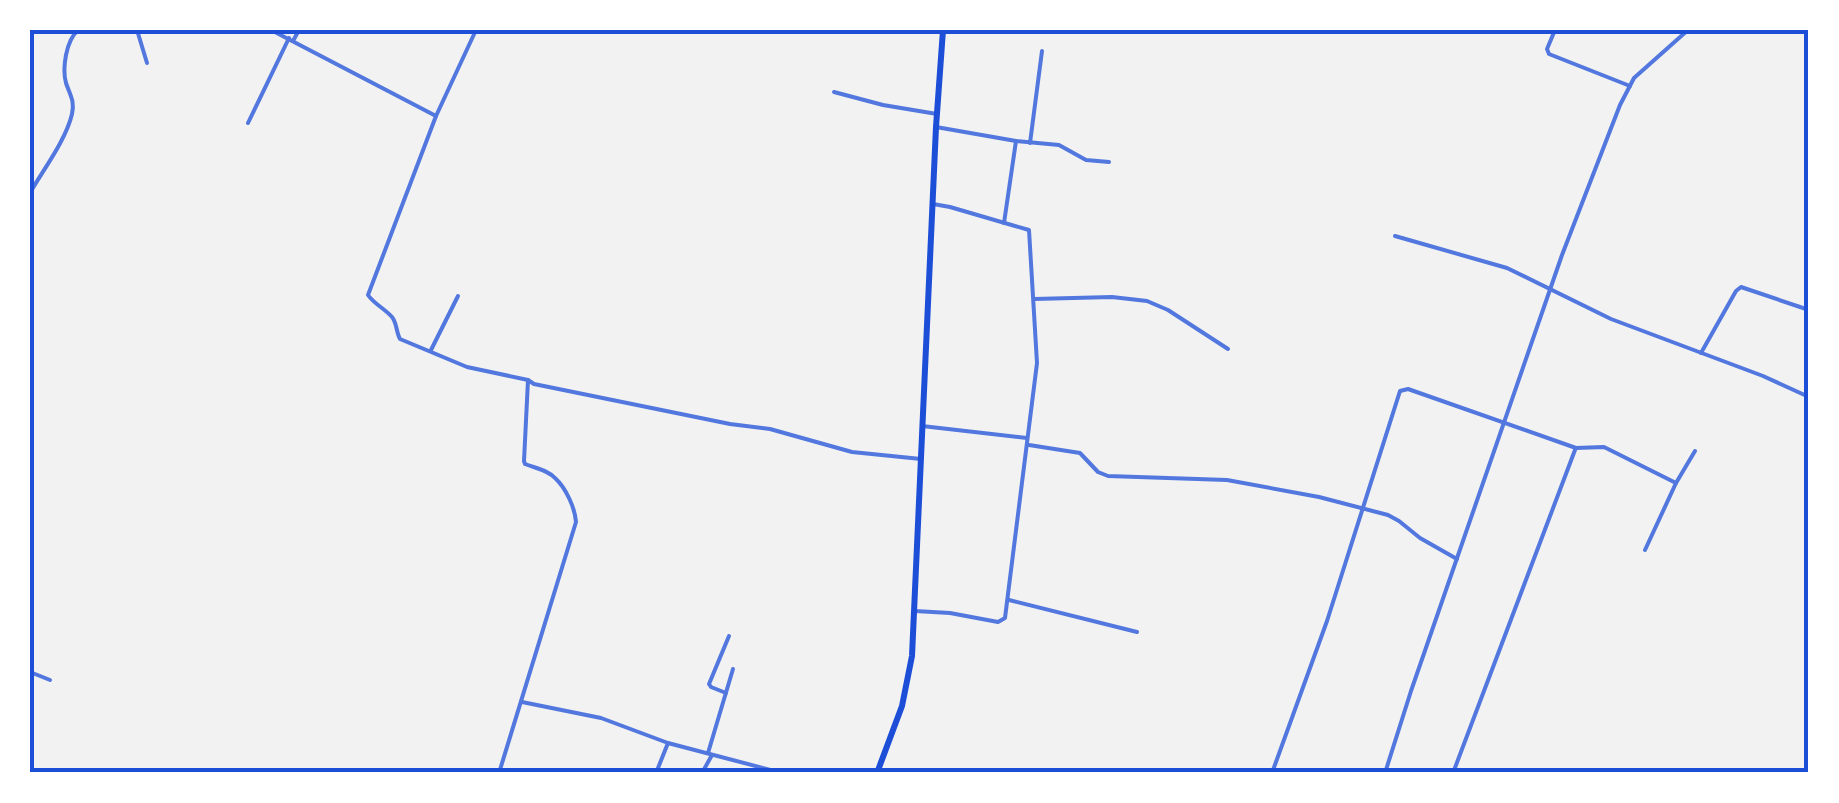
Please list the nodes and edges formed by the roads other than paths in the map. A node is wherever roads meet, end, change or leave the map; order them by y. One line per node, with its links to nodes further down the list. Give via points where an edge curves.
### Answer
1 (78, 30): 21 (street, via 68,47 65,79 72,114)
2 (137, 30): 11 (street)
3 (271, 30): 9 (street)
4 (299, 30): 9 (street)
5 (476, 30): 15 (street)
6 (943, 30): 14 (main road)
7 (1556, 30): 12 (street, via 1549,54)
8 (1688, 30): 12 (street)
9 (291, 40): 15 (street); 16 (street)
10 (1042, 51): 19 (street)
11 (147, 62)
12 (1630, 86): 25 (street)
13 (834, 92): 14 (street)
14 (937, 114): 17 (main road)
15 (436, 116): 30 (street, via 368,294 392,317 400,339)
16 (248, 123)
17 (936, 127): 18 (street); 22 (main road)
18 (1016, 141): 19 (street); 23 (street)
19 (1030, 142): 20 (street)
20 (1109, 162)
21 (30, 193)
22 (933, 204): 23 (street); 35 (main road)
23 (1004, 223): 27 (street, via 1029,230)
24 (1394, 236): 25 (street, via 1507,268)
25 (1550, 290): 31 (street); 34 (street)
26 (458, 296): 30 (street)
27 (1034, 299): 29 (street, via 1147,301); 36 (street, via 1037,363)
28 (1809, 310): 31 (street, via 1741,286)
29 (1228, 349)
30 (430, 352): 32 (street)
31 (1701, 353): 33 (street)
32 (528, 380): 39 (street, via 852,452); 52 (street, via 524,461 558,481 576,522)
33 (1809, 397)
34 (1504, 421): 37 (street); 41 (street, via 1400,391); 43 (street)
35 (922, 426): 36 (street); 39 (main road)
36 (1027, 441): 41 (street, via 1080,453 1108,476 1227,480); 44 (street)
37 (1576, 448): 40 (street, via 1604,447); 62 (street)
38 (1695, 451): 40 (street)
39 (921, 459): 45 (main road)
40 (1676, 483): 42 (street)
41 (1364, 508): 43 (street, via 1399,521); 60 (street)
42 (1645, 550)
43 (1457, 559): 61 (street)
44 (1009, 600): 45 (street, via 998,622); 46 (street)
45 (915, 611): 59 (main road, via 907,688)
46 (1137, 632)
47 (729, 636): 51 (street, via 709,684)
48 (733, 669): 51 (street)
49 (30, 673): 50 (street)
50 (50, 680)
51 (726, 693): 54 (street)
52 (521, 702): 53 (street, via 601,718); 55 (street)
53 (668, 743): 54 (street); 56 (street)
54 (710, 754): 57 (street); 58 (street)
55 (498, 773)
56 (656, 773)
57 (702, 773)
58 (782, 773)
59 (877, 773)
60 (1272, 773)
61 (1385, 773)
62 (1453, 773)

